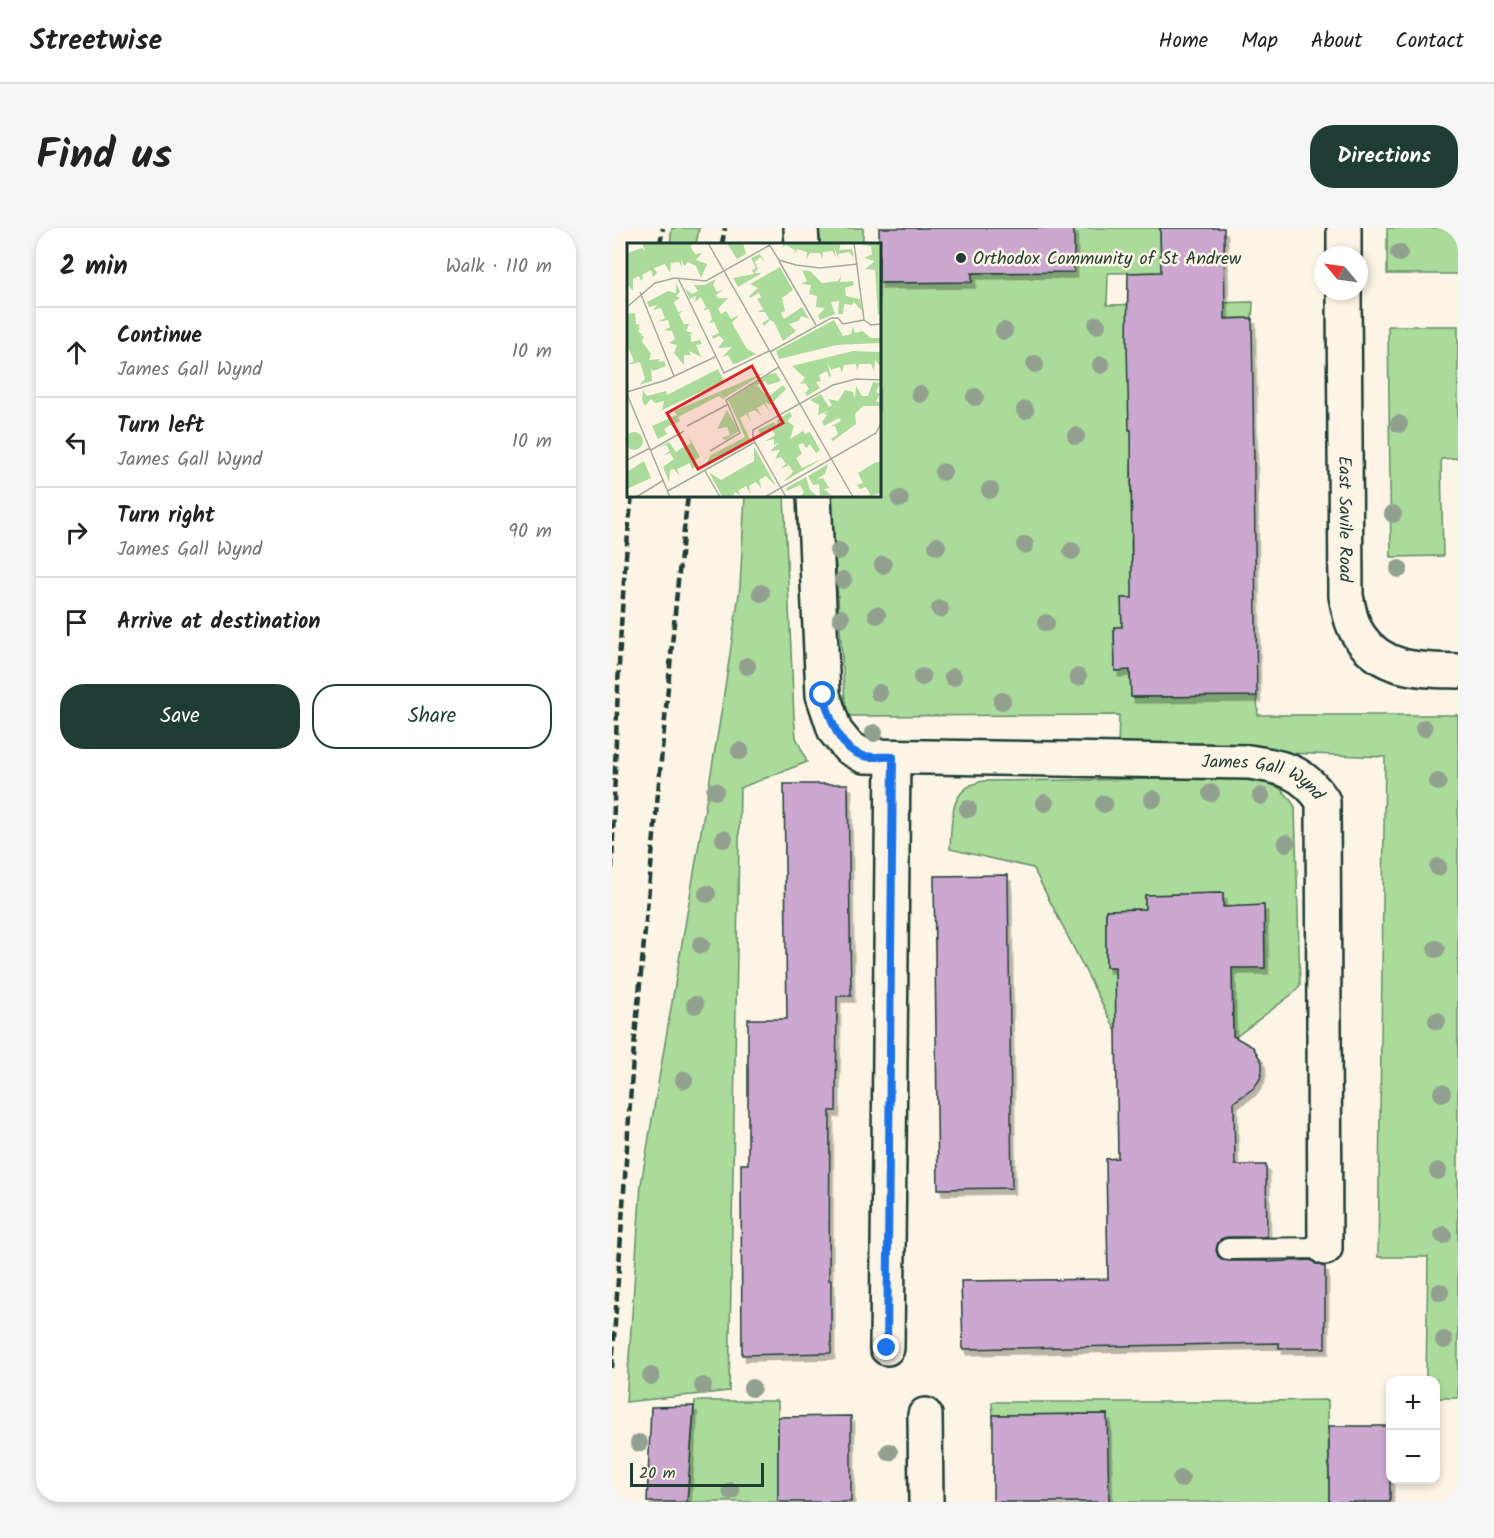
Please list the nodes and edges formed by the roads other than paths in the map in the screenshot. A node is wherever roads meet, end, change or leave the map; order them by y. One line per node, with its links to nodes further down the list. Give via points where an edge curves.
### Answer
1 (801, 228): 3 (street)
2 (1344, 228): 4 (street)
3 (802, 243)
4 (1344, 246)
5 (1344, 300): 7 (street, East Savile Road, via 1346,596 1352,622 1378,656 1401,666)
6 (814, 496): 8 (street, James Gall Wynd, via 823,695 836,731 848,747 864,756)
7 (1458, 671)
8 (893, 757): 9 (street, James Gall Wynd, via 1249,762 1289,770 1316,790 1323,801); 11 (street)
9 (1325, 1248): 10 (lane)
10 (1228, 1249)
11 (887, 1348)
12 (925, 1415): 13 (street)
13 (926, 1502)

